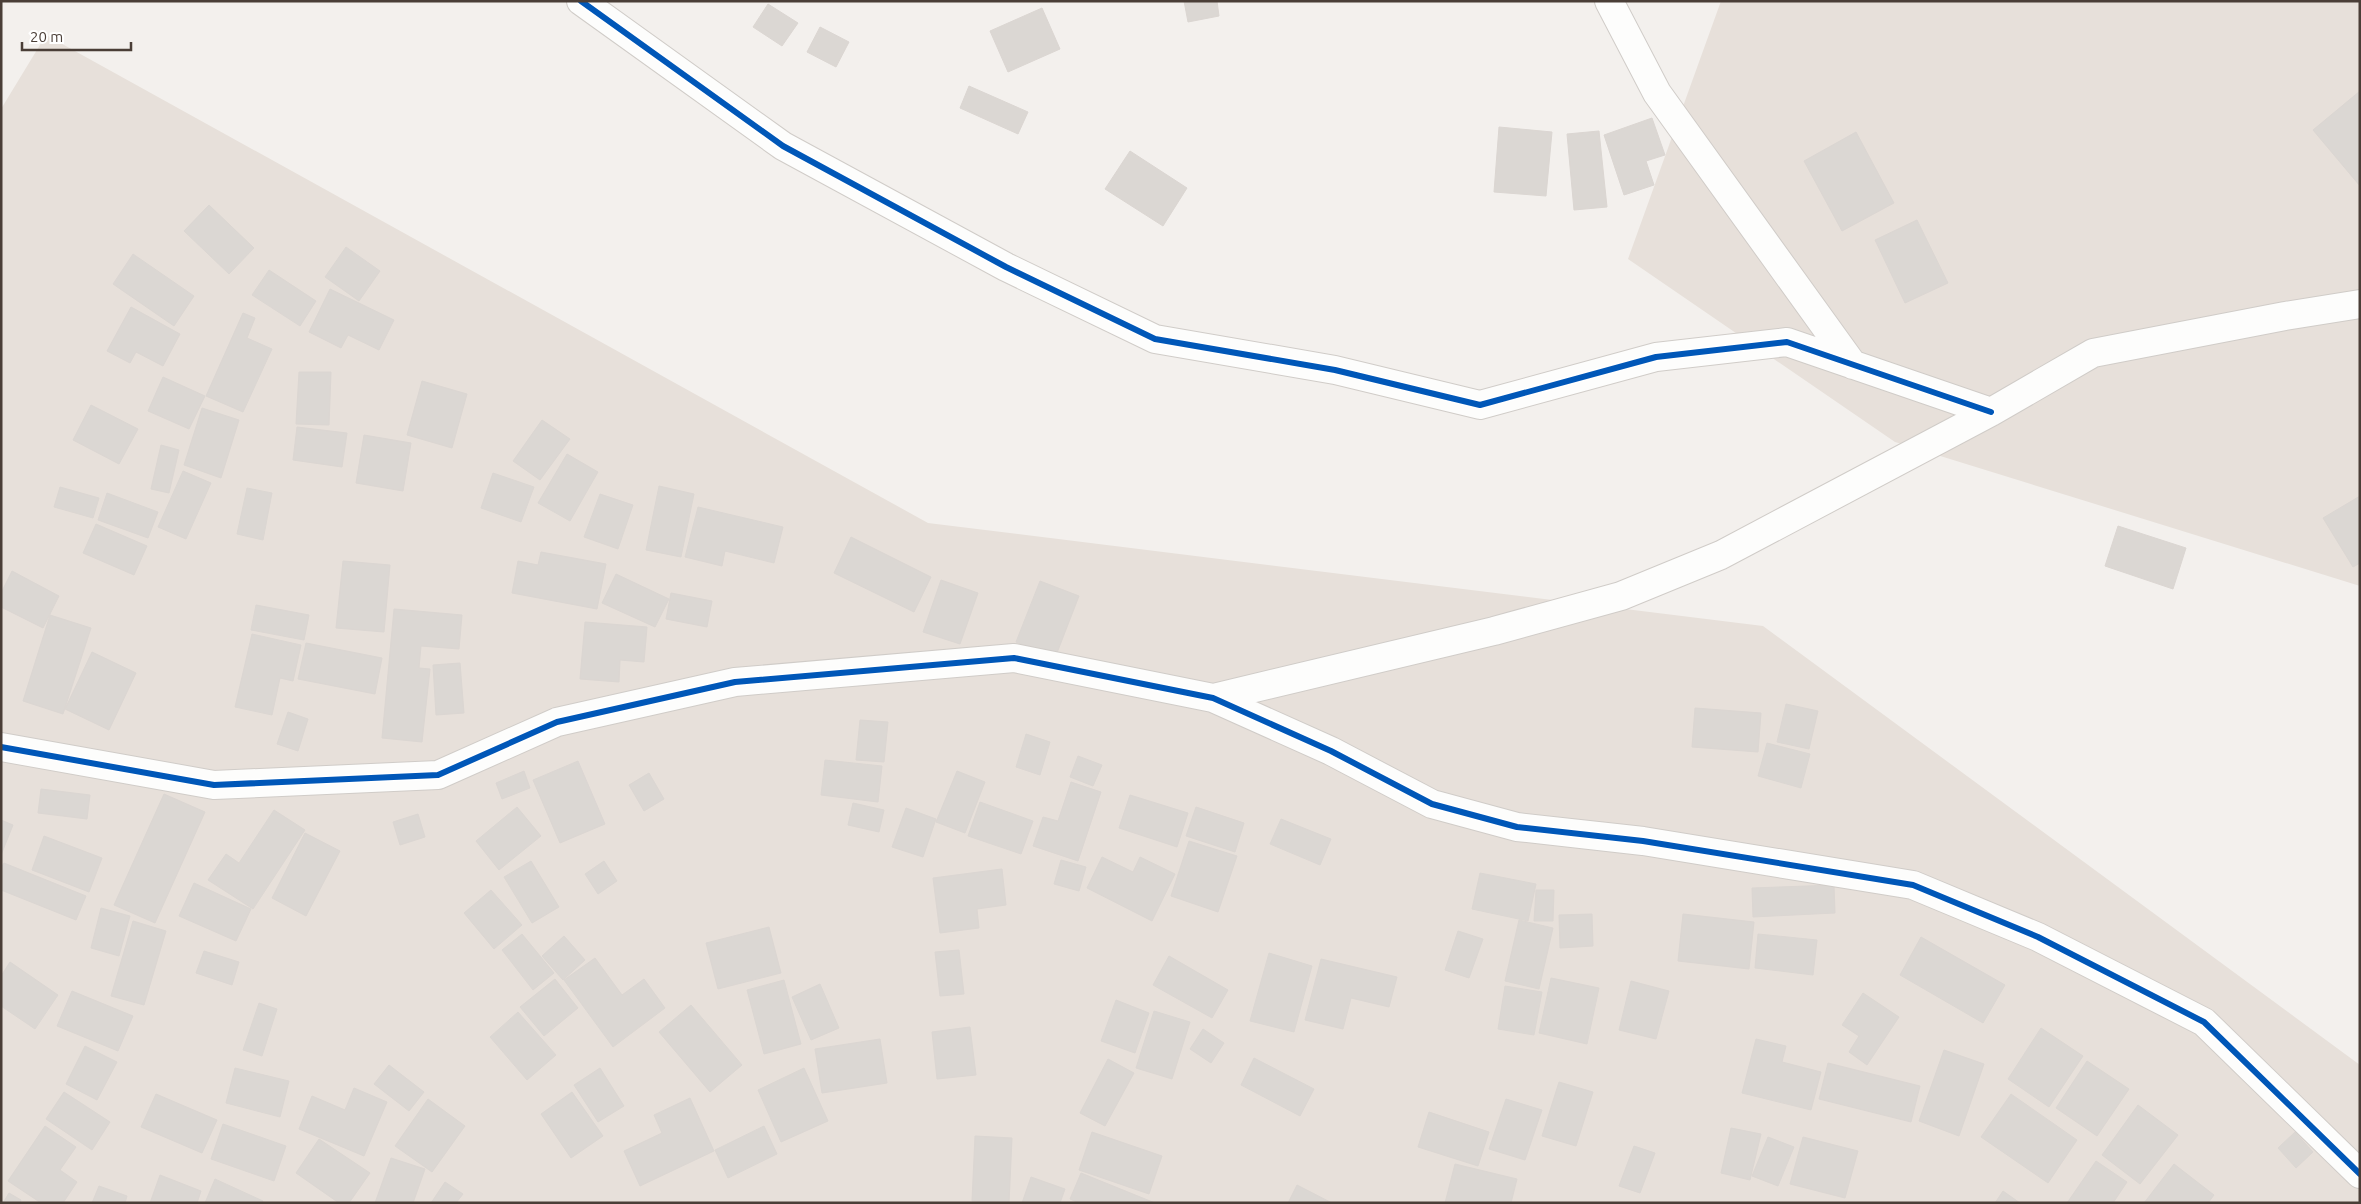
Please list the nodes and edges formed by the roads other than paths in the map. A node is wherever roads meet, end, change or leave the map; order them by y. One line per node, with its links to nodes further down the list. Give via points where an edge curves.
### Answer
1 (581, 1): 4 (street, via 783,146 1006,267 1155,339 1334,370 1480,405 1656,357 1787,342)
2 (1609, 1): 4 (street, via 1657,93)
3 (2360, 304): 5 (street, via 2093,353)
4 (1853, 365): 5 (street)
5 (1991, 412): 6 (street, via 1721,555 1621,596 1494,631)
6 (1212, 698): 7 (street, via 1014,658 735,682 557,722 438,775 214,786); 8 (street, via 1331,751 1432,804 1517,827 1643,841 1913,885 2029,933 2204,1022)
7 (1, 747)
8 (2360, 1174)

